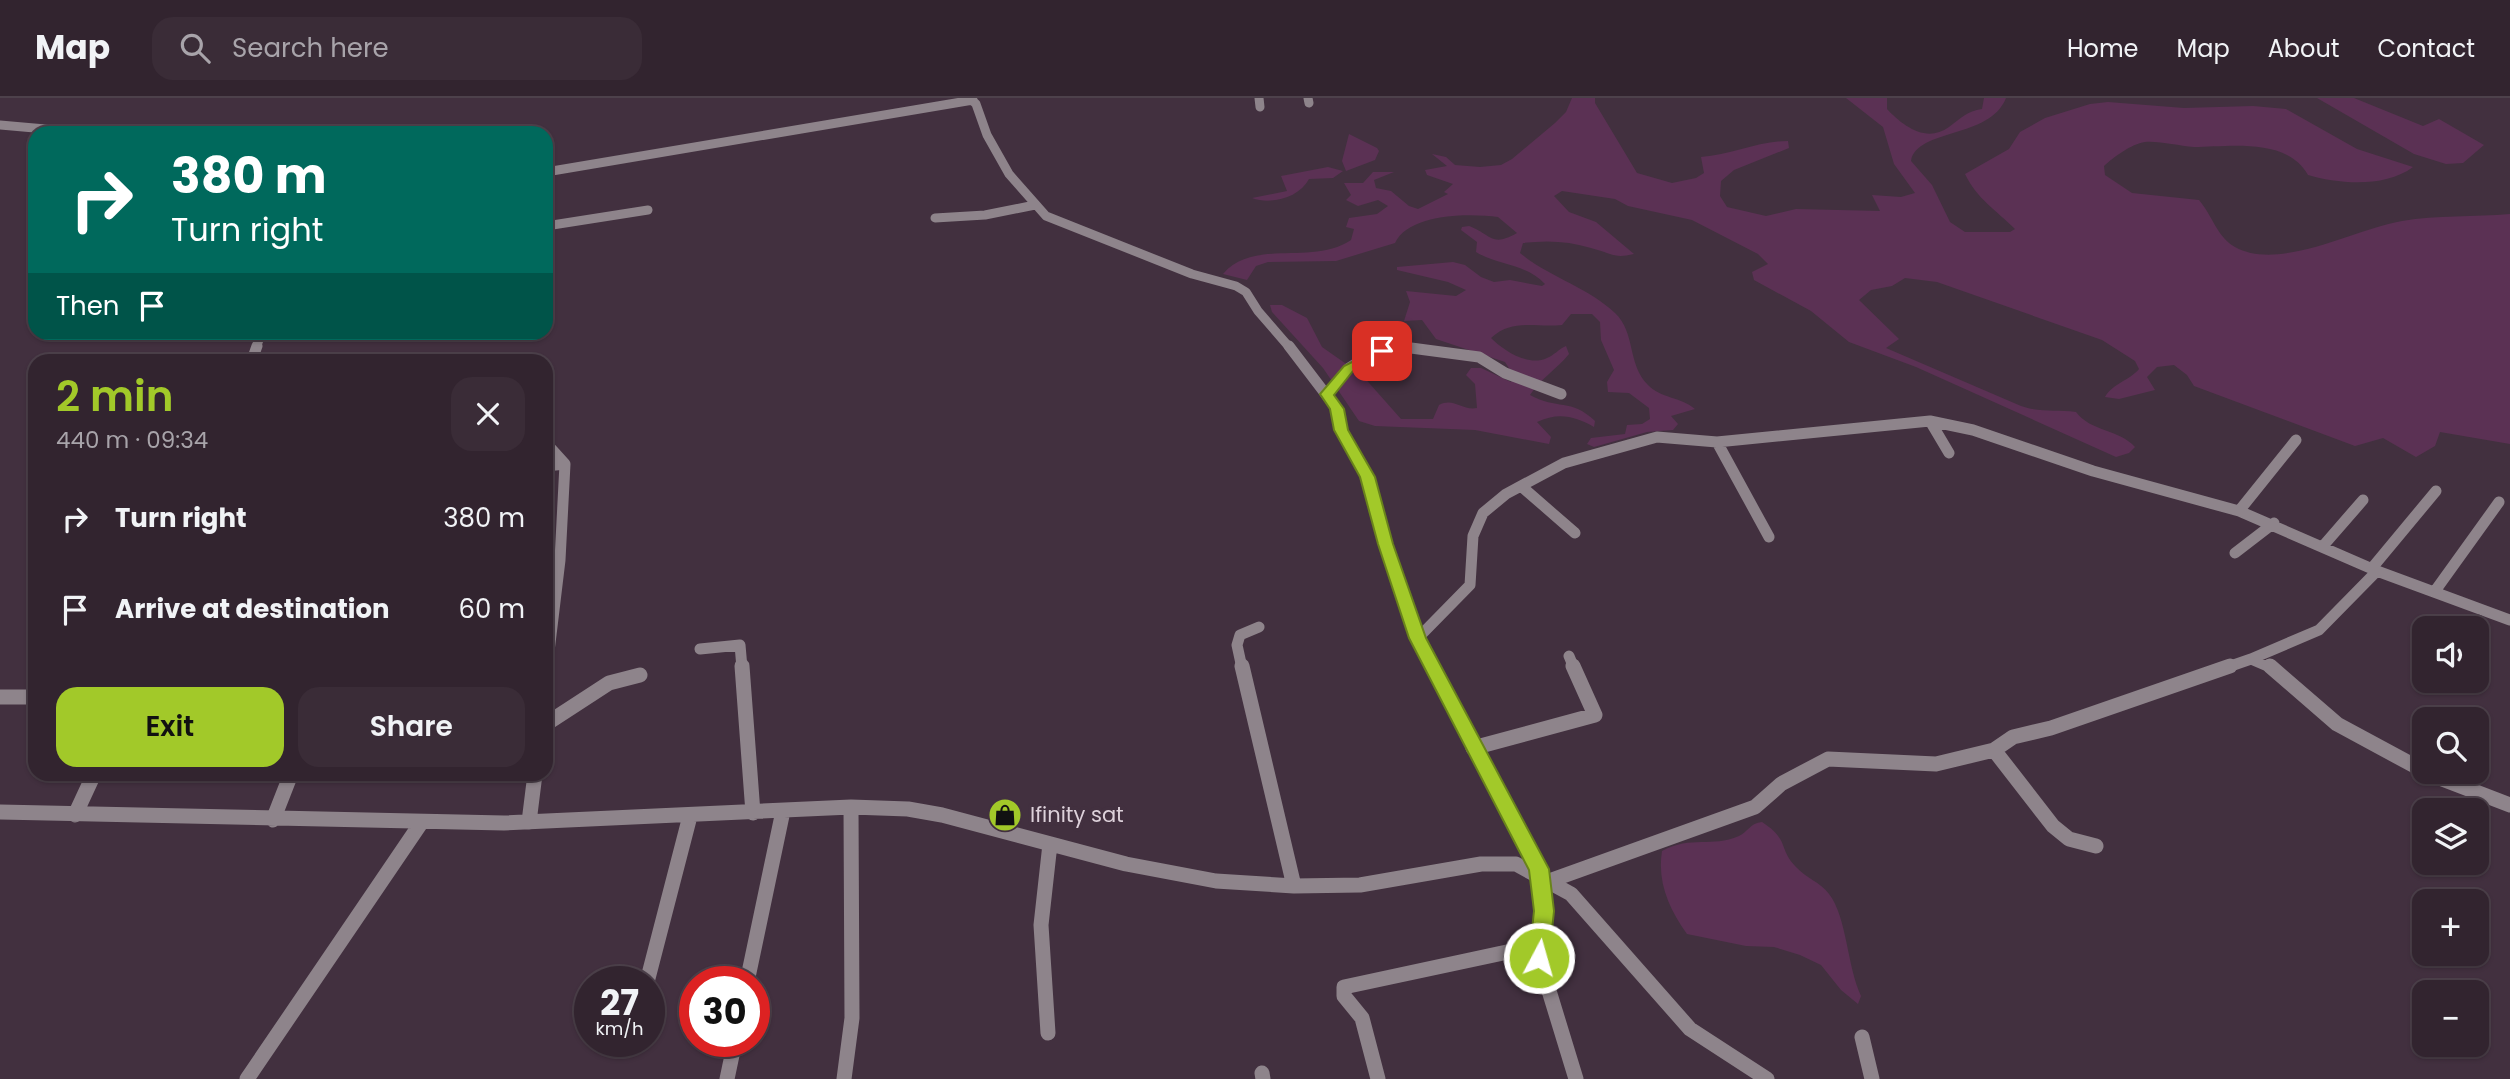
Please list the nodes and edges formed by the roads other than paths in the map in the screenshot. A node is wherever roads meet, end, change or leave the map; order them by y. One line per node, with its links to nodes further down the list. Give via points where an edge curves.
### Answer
1 (971, 99): 4 (street); 5 (street, via 995,152)
2 (0, 125): 3 (street)
3 (28, 127)
4 (553, 171)
5 (1035, 205): 7 (street); 9 (street, via 1066,225 1246,292)
6 (648, 210): 8 (street)
7 (935, 218)
8 (553, 225)
9 (1327, 394): 10 (street, via 1349,368 1396,346 1479,357 1505,373); 33 (street, via 1368,477 1385,544)
10 (1561, 394)
11 (1930, 421): 13 (street); 15 (street); 22 (street)
12 (2296, 440): 22 (street)
13 (1717, 442): 18 (street, via 1657,438 1564,463); 25 (street)
14 (553, 451): 16 (street)
15 (1949, 453)
16 (565, 464): 17 (street); 30 (street)
17 (553, 465)
18 (1521, 486): 24 (street); 33 (street, via 1483,513 1473,536 1470,585)
19 (2436, 491): 28 (street)
20 (2363, 500): 26 (street)
21 (2499, 502): 29 (street)
22 (2239, 511): 23 (street)
23 (2274, 523): 26 (street); 27 (street)
24 (1575, 533)
25 (1769, 537)
26 (2323, 546): 28 (street)
27 (2235, 553)
28 (2374, 570): 29 (street); 36 (street, via 2319,630)
29 (2435, 591): 31 (street)
30 (553, 606)
31 (2510, 620)
32 (1259, 627): 61 (street, via 1240,635 1237,645)
33 (1418, 638): 41 (street)
34 (700, 649): 52 (street, via 740,645)
35 (1569, 656): 41 (street, via 1595,715)
36 (2251, 659): 42 (street, via 2052,728 2013,737); 43 (street, via 2270,666 2337,724)
37 (640, 674): 40 (street, via 608,683)
38 (0, 697): 39 (street)
39 (28, 697)
40 (553, 719)
41 (1473, 748): 60 (street)
42 (1994, 750): 59 (street, via 2053,826 2068,839); 60 (street, via 1936,764 1828,759 1781,784 1755,807)
43 (2412, 765)
44 (91, 781): 53 (street)
45 (288, 781): 55 (street)
46 (534, 781): 56 (street)
47 (2455, 784): 48 (street)
48 (2510, 805)
49 (851, 807): 50 (street); 58 (street, via 942,815); 70 (street, via 852,1018)
50 (783, 811): 52 (street); 64 (street)
51 (0, 812): 53 (street)
52 (753, 813): 54 (street)
53 (75, 815): 55 (street)
54 (690, 816): 56 (street); 63 (street)
55 (273, 820): 57 (street)
56 (529, 822): 57 (street)
57 (421, 823): 68 (street)
58 (1050, 844): 61 (street, via 1216,881); 65 (street, via 1041,925)
59 (2096, 846)
60 (1545, 879): 61 (street, via 1516,864 1481,864 1360,885); 62 (street); 73 (street, via 1571,894 1594,917 1690,1029)
61 (1294, 886)
62 (1540, 945): 71 (street, via 1344,987 1344,996 1362,1018); 72 (street, via 1547,991)
63 (652, 966)
64 (750, 966)
65 (1048, 1033)
66 (1863, 1037): 74 (street)
67 (732, 1057): 69 (street)
68 (247, 1079)
69 (727, 1079)
70 (844, 1079)
71 (1378, 1079)
72 (1576, 1079)
73 (1767, 1079)
74 (1872, 1079)

